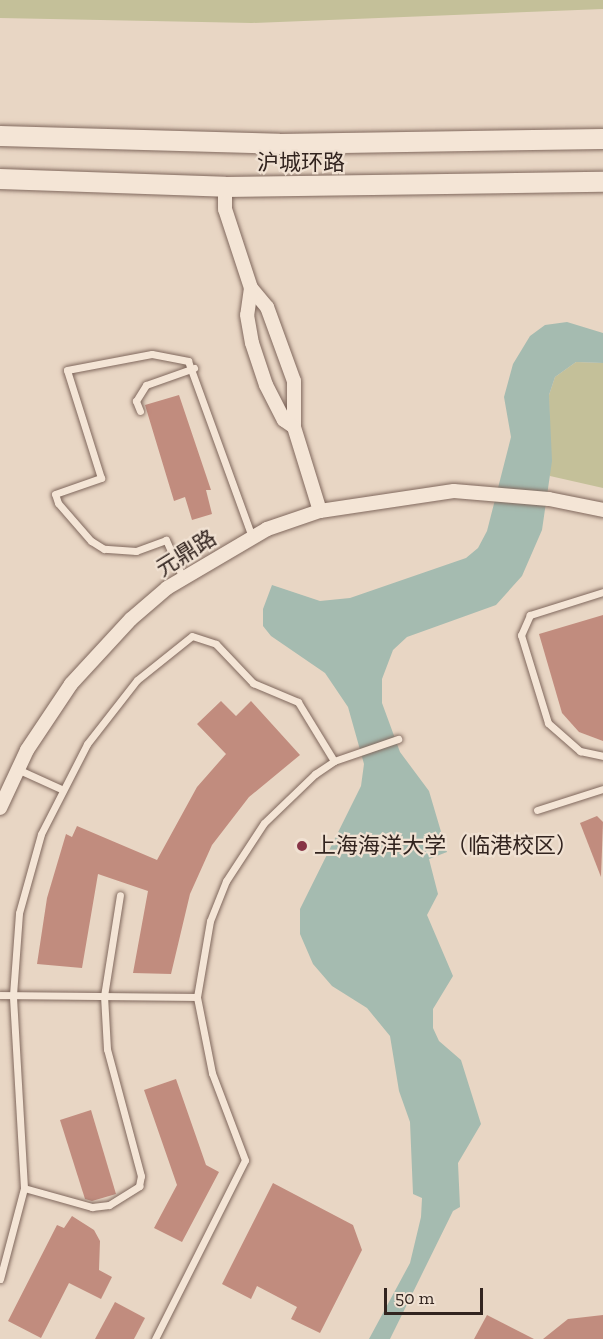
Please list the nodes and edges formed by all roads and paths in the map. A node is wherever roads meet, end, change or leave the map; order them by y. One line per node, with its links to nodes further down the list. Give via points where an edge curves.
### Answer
1 (0, 136): 2 (main road, 沪城环路, via 279,144)
2 (603, 139)
3 (0, 179): 5 (main road, 沪城环路)
4 (603, 182): 5 (main road, 沪城环路)
5 (225, 187): 6 (street, via 225,209)
6 (250, 288): 9 (street, via 267,307 282,343 294,381); 9 (street, via 247,315 252,343 266,385 284,420)
7 (194, 368): 8 (lane, via 146,385 138,394); 12 (lane); 13 (lane, via 180,357 152,354 67,370 101,478 55,494 58,503 91,541 104,549 136,551 166,540)
8 (140, 411)
9 (294, 427): 11 (street)
10 (603, 510): 11 (street, 元鼎路, via 549,499 454,490)
11 (320, 511): 12 (street, 元鼎路)
12 (252, 537): 13 (street, 元鼎路)
13 (183, 578): 18 (street, 元鼎路, via 131,619 71,684)
14 (603, 592): 16 (lane, via 538,611 523,625 521,635 548,723 580,751)
15 (398, 739): 17 (lane)
16 (603, 756)
17 (334, 761): 19 (lane, via 298,702 253,683 216,644 192,636 167,652 112,708); 27 (lane, via 285,800 242,851 210,921)
18 (17, 769): 19 (lane); 21 (street, 元鼎路)
19 (61, 789): 25 (lane, via 27,875 19,913)
20 (603, 789): 22 (lane)
21 (0, 808)
22 (537, 810)
23 (120, 895): 26 (lane)
24 (0, 995): 25 (lane)
25 (13, 995): 26 (lane); 28 (lane)
26 (104, 996): 27 (lane); 28 (lane, via 107,1049 141,1176 139,1186 109,1205 92,1207)
27 (197, 997): 30 (lane, via 212,1073 245,1161)
28 (24, 1188): 29 (lane)
29 (0, 1279)
30 (155, 1339)

